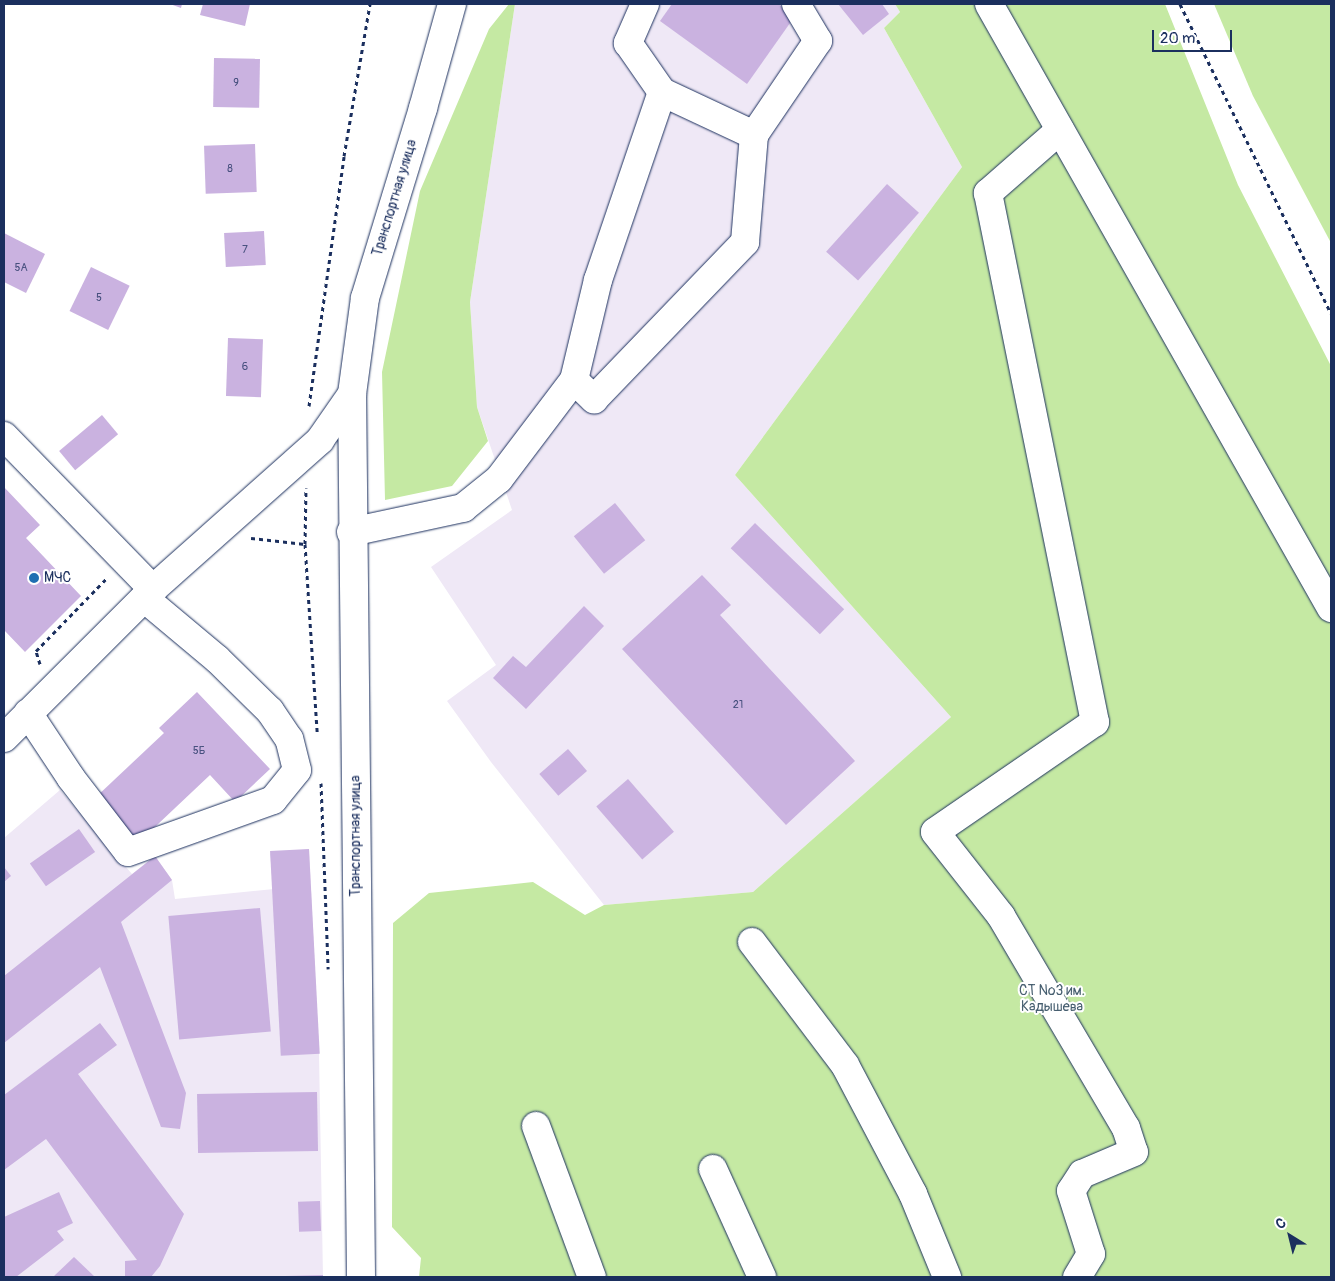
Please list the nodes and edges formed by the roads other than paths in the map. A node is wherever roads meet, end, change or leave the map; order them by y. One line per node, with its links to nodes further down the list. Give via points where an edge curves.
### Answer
1 (452, 4): 9 (street, Транспортная улица, via 424,108 364,298)
2 (645, 4): 5 (street, via 628,43)
3 (796, 4): 7 (street, via 818,41)
4 (989, 4): 6 (street)
5 (662, 92): 7 (street); 8 (street, via 598,280)
6 (1060, 130): 13 (street); 23 (street, via 988,193 1095,722 935,832 1001,916 1126,1128 1134,1152 1082,1174 1071,1191 1091,1254)
7 (754, 135): 8 (street, via 745,242 594,398)
8 (574, 380): 11 (street, via 499,479 463,508)
9 (352, 394): 11 (street, Транспортная улица); 12 (street, Транспортная улица, via 320,440)
10 (4, 436): 12 (street, via 125,560)
11 (351, 532): 19 (street, Транспортная улица)
12 (149, 594): 14 (street, Транспортная улица); 14 (street, via 270,711 289,740 297,770 273,800 128,852 71,778)
13 (1331, 608)
14 (28, 713): 15 (street, Транспортная улица)
15 (4, 738)
16 (752, 942): 22 (street, via 845,1065 913,1194)
17 (536, 1126): 20 (street)
18 (714, 1168): 21 (street)
19 (361, 1277)
20 (592, 1277)
21 (762, 1277)
22 (947, 1277)
23 (1077, 1277)

